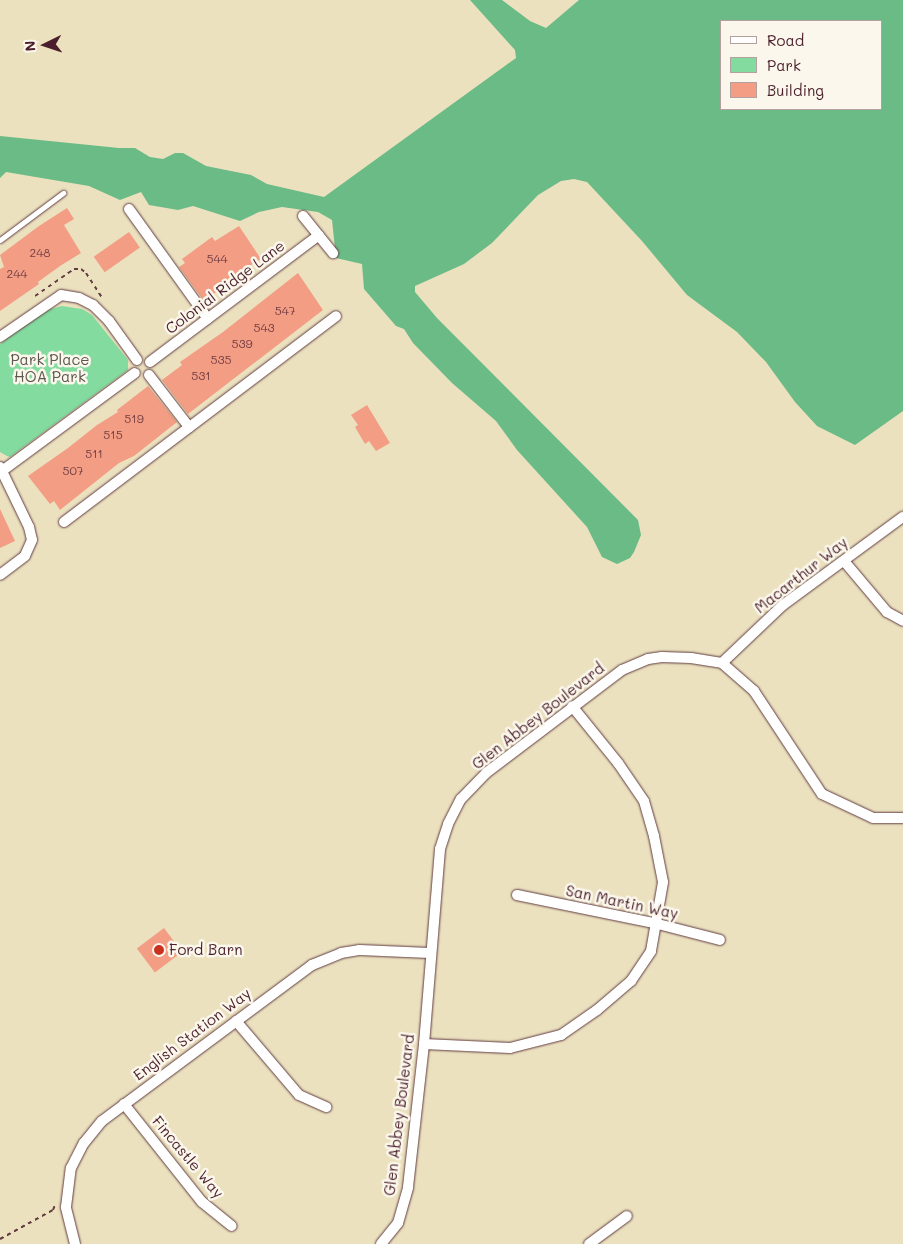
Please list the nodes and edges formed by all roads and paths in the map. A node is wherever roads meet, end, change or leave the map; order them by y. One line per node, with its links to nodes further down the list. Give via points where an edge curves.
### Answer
1 (63, 193): 5 (lane)
2 (129, 209): 10 (street)
3 (303, 216): 4 (street)
4 (319, 235): 6 (street); 10 (street, Colonial Ridge Lane)
5 (0, 240)
6 (333, 253)
7 (35, 296): 8 (path, via 74,269 81,269)
8 (105, 302)
9 (336, 316): 16 (street)
10 (208, 319): 13 (street, Colonial Ridge Lane)
11 (0, 336): 12 (street, via 61,295 79,298 93,305 109,321)
12 (138, 360): 13 (street); 14 (street, via 133,365)
13 (150, 362): 15 (street, via 152,369)
14 (134, 374): 15 (street, via 141,378); 17 (street)
15 (149, 375): 16 (street)
16 (189, 427): 19 (street)
17 (1, 469): 21 (street, via 29,526 32,540 25,556)
18 (903, 517): 20 (street, Macarthur Way)
19 (64, 522)
20 (844, 561): 22 (street, via 888,612); 23 (street, Macarthur Way, via 783,605)
21 (0, 575)
22 (903, 621)
23 (722, 663): 24 (street, Glen Abbey Boulevard, via 672,657 648,660 622,670); 25 (street, via 754,691 822,794 873,818)
24 (572, 706): 27 (street, via 644,800 663,882); 29 (street, Glen Abbey Boulevard, via 486,773 461,799 440,849)
25 (903, 818)
26 (517, 895): 27 (street, San Martin Way)
27 (654, 923): 28 (street, San Martin Way); 31 (street, via 651,951 631,981 561,1035 510,1048)
28 (720, 940)
29 (430, 953): 30 (street, English Station Way, via 373,950 326,958 300,972); 31 (street, Glen Abbey Boulevard)
30 (236, 1021): 32 (street, English Station Way); 33 (street, via 299,1095)
31 (424, 1044): 39 (street, Glen Abbey Boulevard, via 408,1187 398,1223)
32 (124, 1104): 36 (street, Fincastle Way, via 202,1202); 38 (street, English Station Way, via 92,1132 71,1168 66,1207)
33 (326, 1107)
34 (57, 1197): 37 (path, via 53,1210)
35 (627, 1216): 40 (street)
36 (232, 1226)
37 (0, 1239)
38 (75, 1244)
39 (381, 1244)
40 (588, 1244)

